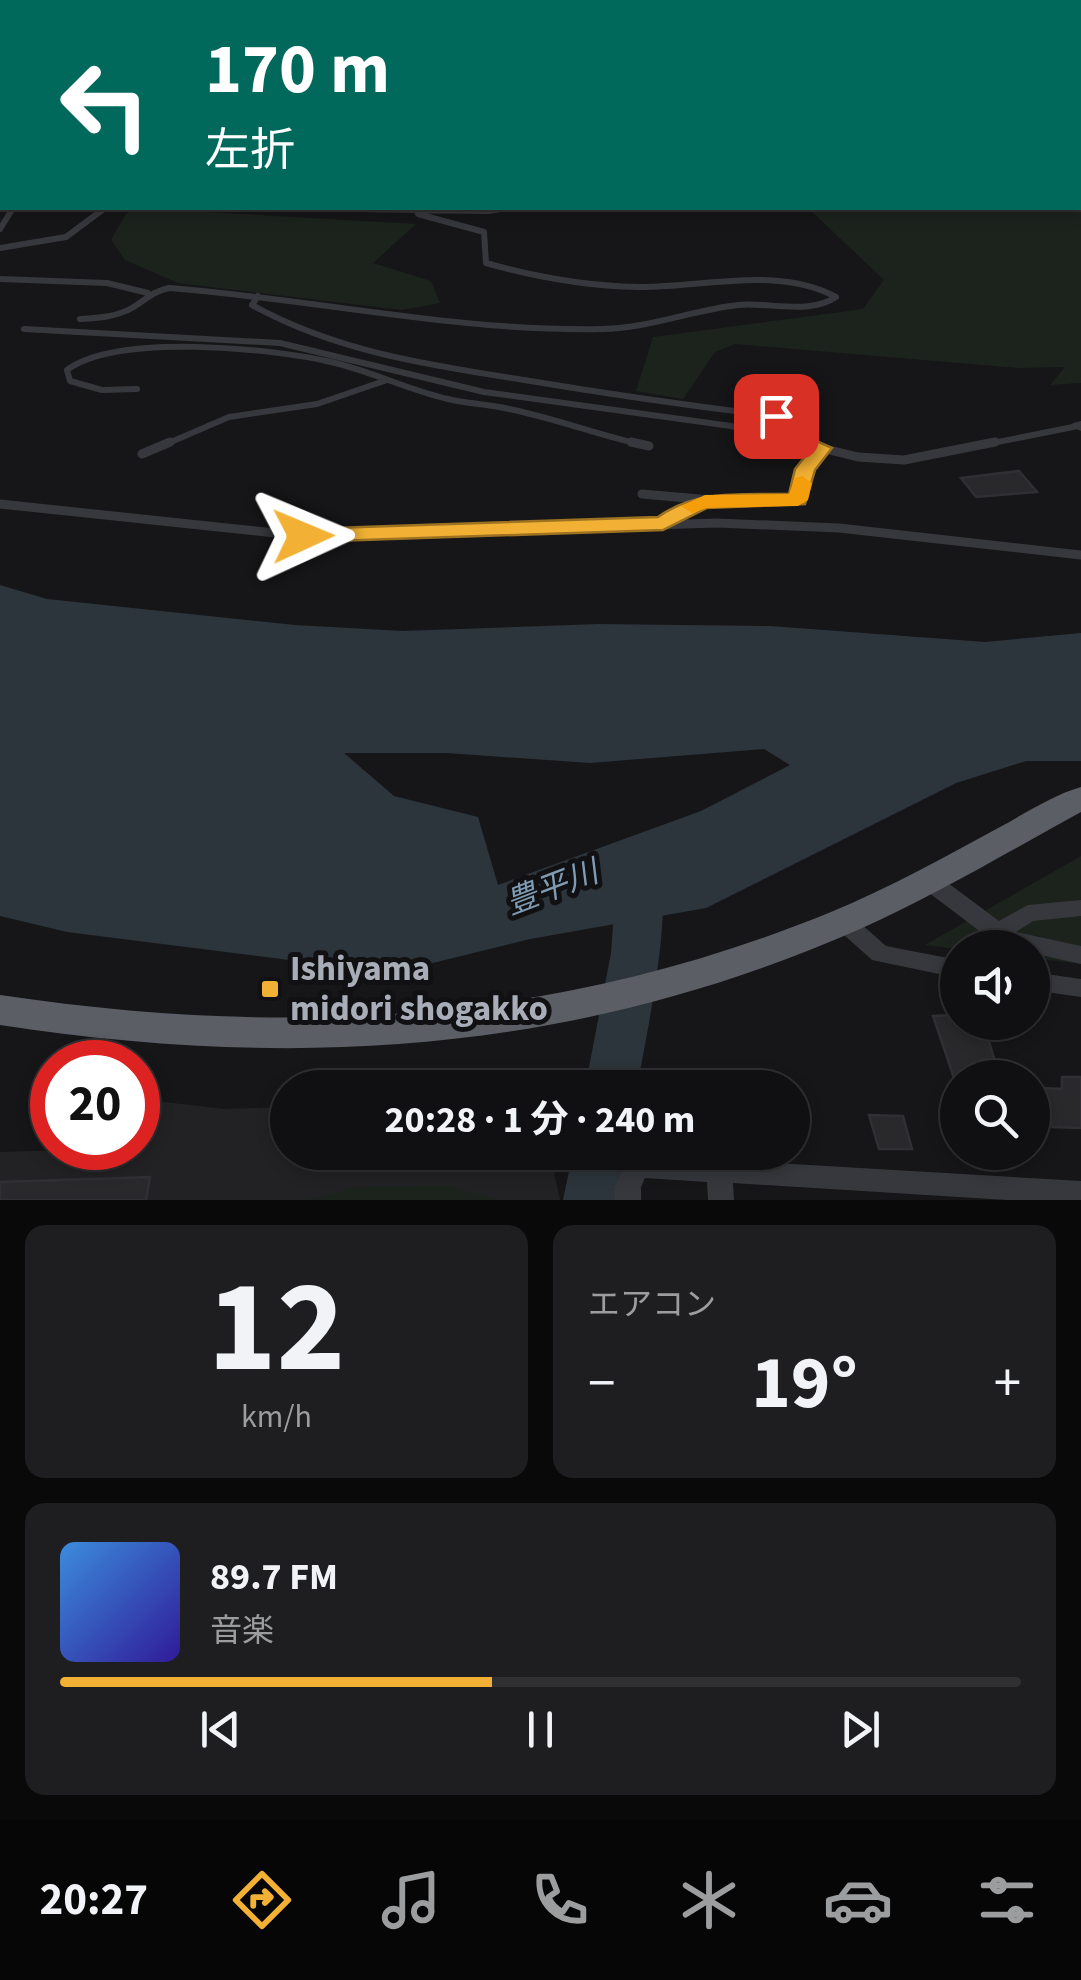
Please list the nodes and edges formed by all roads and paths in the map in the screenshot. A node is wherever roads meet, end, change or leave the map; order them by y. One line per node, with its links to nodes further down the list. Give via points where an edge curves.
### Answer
1 (103, 210): 7 (lane, via 66,238)
2 (340, 210): 3 (lane)
3 (383, 210)
4 (417, 210): 10 (lane, via 484,232 486,263 510,270 638,287 766,283 819,288 836,297 824,306 737,305 606,329 446,320)
5 (464, 210): 6 (lane)
6 (494, 210)
7 (0, 248)
8 (0, 279): 9 (lane, via 107,283)
9 (148, 293): 10 (lane, via 169,288); 11 (lane, via 119,315)
10 (258, 296): 17 (lane, via 252,304 276,320 366,349 588,391 776,416 800,426)
11 (80, 320)
12 (24, 329): 13 (lane, via 230,338 299,347)
13 (409, 375): 14 (lane); 17 (lane)
14 (387, 380): 15 (lane, via 332,362 224,347 105,354 67,370 84,388); 18 (lane); 20 (lane, via 317,404 228,417)
15 (137, 389)
16 (1079, 426): 19 (lane, via 904,460)
17 (800, 442): 19 (lane)
18 (649, 446)
19 (822, 448): 22 (lane, via 806,469 798,500)
20 (142, 454)
21 (642, 494): 22 (lane)
22 (705, 502): 24 (lane)
23 (0, 504): 24 (lane, via 303,536)
24 (663, 524): 25 (lane, via 839,528)
25 (1081, 555)
26 (1081, 798): 27 (highway)
27 (938, 875): 29 (highway); 30 (street)
28 (1081, 908): 31 (street, via 1028,913)
29 (843, 921): 34 (street, via 880,954); 37 (highway, via 684,977 435,1029 244,1038)
30 (994, 930)
31 (1004, 930)
32 (1050, 947): 33 (street)
33 (1081, 955)
34 (940, 966)
35 (1050, 984): 36 (street)
36 (1081, 988)
37 (0, 1010)
38 (719, 1172): 39 (street); 40 (street, via 637,1166); 41 (street)
39 (1081, 1193)
40 (628, 1200)
41 (722, 1200)

